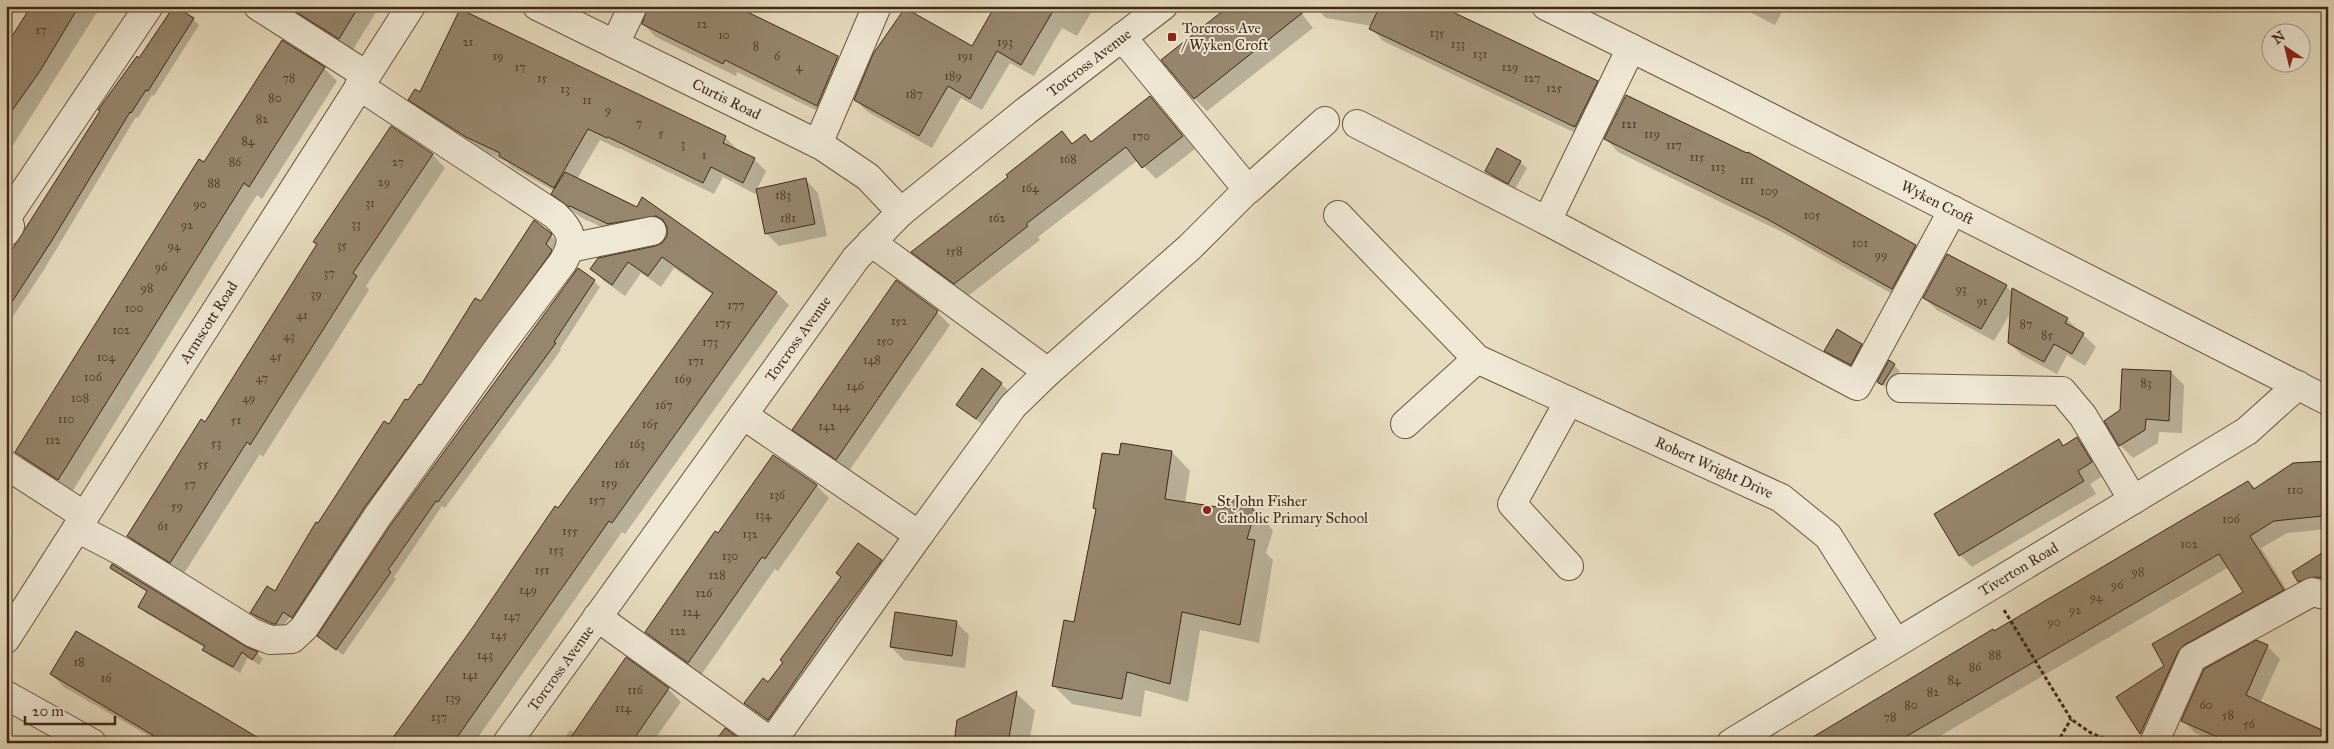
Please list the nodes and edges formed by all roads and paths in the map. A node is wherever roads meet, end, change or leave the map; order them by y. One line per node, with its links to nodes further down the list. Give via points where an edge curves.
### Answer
1 (149, 6): 22 (street, via 7,217 10,226)
2 (258, 6): 12 (street)
3 (411, 6): 12 (street, Armscott Road)
4 (538, 6): 10 (street, Curtis Road)
5 (633, 6): 10 (street)
6 (877, 6): 15 (street)
7 (1546, 6): 11 (street, Wyken Croft)
8 (1148, 10): 9 (street, Torcross Avenue)
9 (1122, 37): 16 (street, via 1248,190); 18 (street, Torcross Avenue)
10 (615, 44): 15 (street, Curtis Road)
11 (1630, 48): 17 (street, Wyken Croft); 20 (street)
12 (363, 80): 24 (street, via 555,215 571,236); 35 (street, Armscott Road)
13 (1324, 121): 16 (street)
14 (1357, 124): 20 (street)
15 (818, 144): 18 (street, Curtis Road, via 868,177)
16 (1250, 187): 26 (street, via 1190,247)
17 (1953, 210): 20 (street, via 1857,386); 27 (street, Wyken Croft)
18 (901, 212): 23 (street, Torcross Avenue)
19 (1338, 215): 25 (street, Robert Wright Drive)
20 (1547, 221)
21 (652, 231): 24 (street)
22 (6, 232)
23 (871, 242): 26 (street); 31 (street, Torcross Avenue, via 856,258)
24 (570, 248): 35 (street, via 377,517 304,628 292,639 270,640 253,633)
25 (1477, 359): 29 (street, Robert Wright Drive); 32 (street)
26 (1048, 372): 36 (street, via 1013,406)
27 (2298, 385): 30 (street, Wyken Croft); 34 (street, Tiverton Road, via 2247,431)
28 (1900, 388): 34 (street, via 2062,391 2083,416)
29 (1569, 401): 37 (street, via 1512,504); 42 (street, Robert Wright Drive, via 1781,498 1828,536)
30 (2328, 401)
31 (743, 415): 36 (street); 40 (street, Torcross Avenue)
32 (1405, 424)
33 (6, 465): 35 (street)
34 (2133, 500): 38 (street, Tiverton Road)
35 (81, 522): 41 (street, Armscott Road)
36 (919, 535): 45 (street)
37 (1569, 566)
38 (1990, 586): 42 (street, Tiverton Road); 44 (path)
39 (2328, 596): 51 (street, via 2312,592 2192,658)
40 (598, 617): 45 (street); 47 (street, Torcross Avenue)
41 (6, 639)
42 (1896, 643): 48 (street, Tiverton Road)
43 (6, 695): 46 (street)
44 (2071, 719): 49 (path); 50 (path, via 2090,733)
45 (771, 742)
46 (92, 743)
47 (507, 743)
48 (1731, 743)
49 (2057, 743)
50 (2115, 743)
51 (2154, 743)

